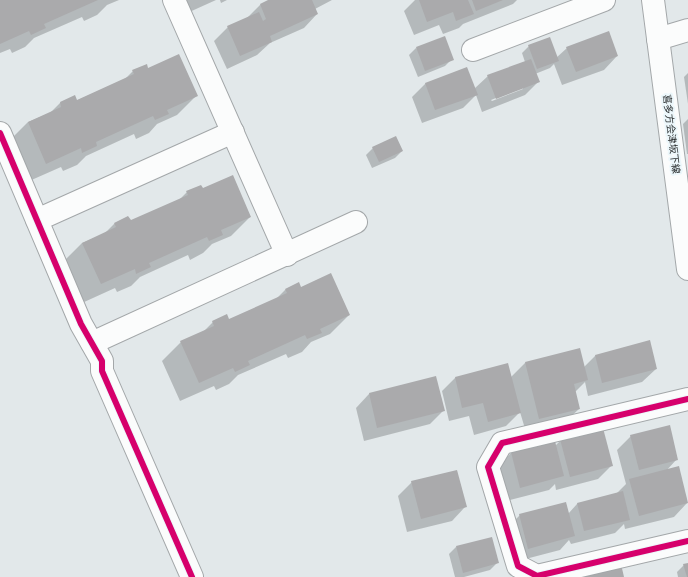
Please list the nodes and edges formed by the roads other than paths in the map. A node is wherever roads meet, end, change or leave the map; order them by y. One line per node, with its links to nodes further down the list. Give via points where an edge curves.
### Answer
1 (174, 0): 7 (street)
2 (604, 0): 6 (street)
3 (653, 0): 5 (street, 喜多方会津坂下線)
4 (688, 30): 5 (street)
5 (658, 39): 12 (street, 喜多方会津坂下線)
6 (473, 50)
7 (233, 132): 9 (street); 11 (street)
8 (0, 133): 9 (street)
9 (37, 220): 13 (street, via 81,324)
10 (356, 222): 11 (street)
11 (287, 255): 13 (street)
12 (688, 269)
13 (92, 343): 16 (street, via 102,361 102,371)
14 (688, 399): 15 (street, via 502,443 488,467 518,566 537,576)
15 (688, 541)
16 (192, 577)

